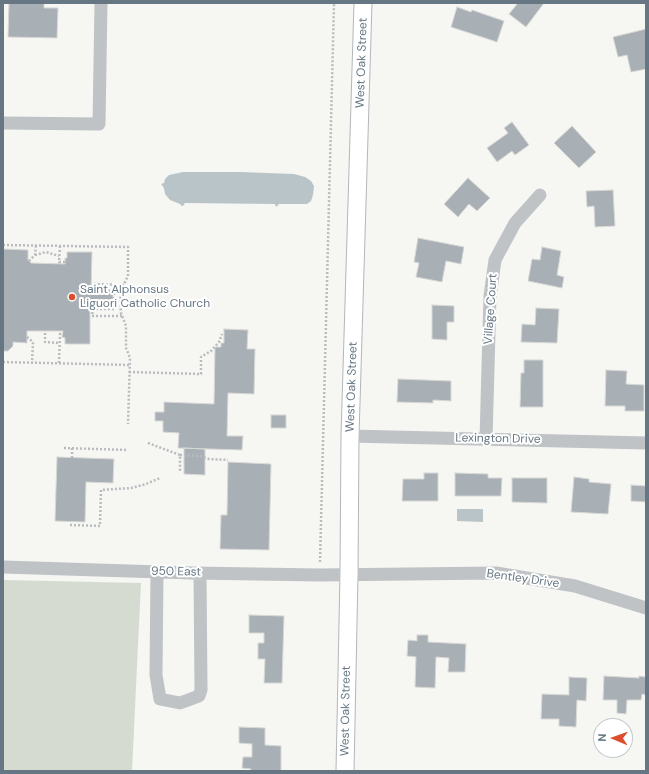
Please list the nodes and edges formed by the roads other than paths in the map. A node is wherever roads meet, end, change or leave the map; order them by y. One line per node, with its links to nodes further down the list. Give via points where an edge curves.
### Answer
1 (101, 3): 3 (street, via 99,124)
2 (363, 3): 5 (main road, West Oak Street)
3 (3, 123)
4 (540, 195): 6 (street, Village Court, via 515,223 495,260 490,296)
5 (350, 436): 6 (street, Lexington Drive); 11 (main road, West Oak Street)
6 (486, 439): 7 (street, Lexington Drive)
7 (646, 443)
8 (3, 567): 9 (street, 950 East)
9 (156, 572): 10 (street, 950 East); 10 (street, via 156,675 160,699 180,703 199,696 201,690)
10 (200, 573): 11 (street, 950 East)
11 (349, 574): 12 (street, Bentley Drive, via 496,573 575,586); 13 (main road, West Oak Street)
12 (646, 608)
13 (345, 771)

